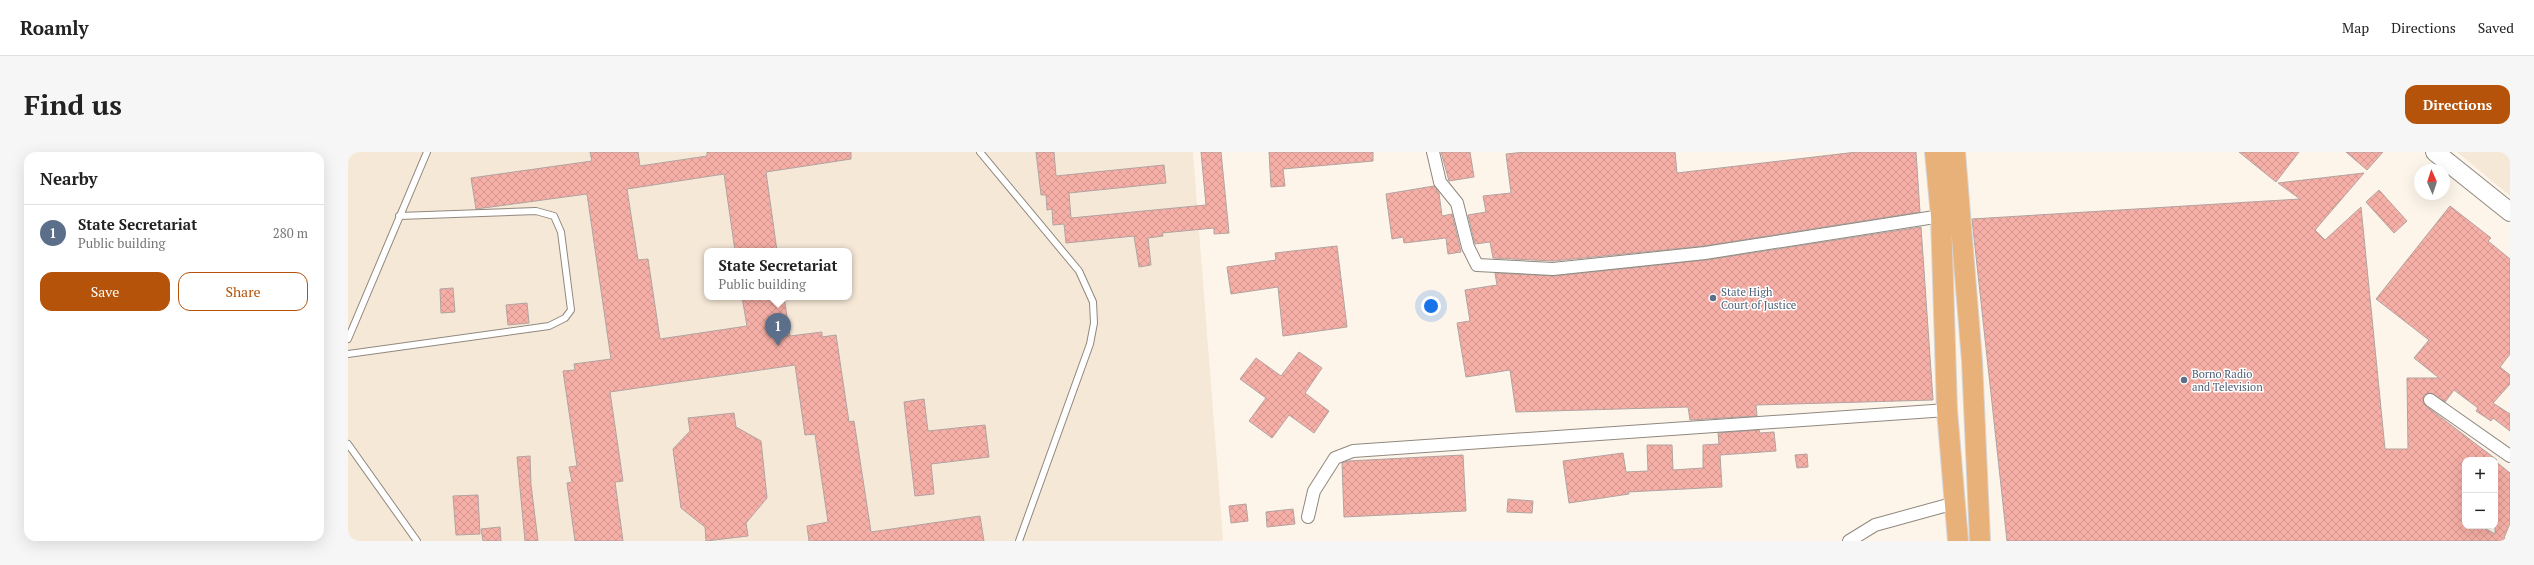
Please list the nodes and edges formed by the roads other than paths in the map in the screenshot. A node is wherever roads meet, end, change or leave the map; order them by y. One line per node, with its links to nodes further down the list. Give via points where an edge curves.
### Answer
1 (427, 152): 8 (lane)
2 (980, 152): 19 (lane, via 1079,271 1093,302 1094,323 1090,344)
3 (1433, 152): 9 (street, via 1440,182 1457,203 1468,247 1477,265 1554,269 1705,253)
4 (1935, 152): 9 (main road)
5 (1955, 152): 22 (main road, via 1972,361)
6 (2435, 152): 7 (main road)
7 (2510, 212)
8 (400, 216): 10 (lane); 11 (lane, via 536,211 554,216 560,232 571,310 565,318 549,326)
9 (1941, 216): 13 (main road)
10 (348, 339)
11 (348, 354)
12 (2430, 400): 15 (street)
13 (1947, 410): 16 (main road); 17 (street, via 1354,451 1335,458 1314,491)
14 (348, 444): 18 (lane)
15 (2510, 456)
16 (1956, 503): 20 (street, via 1875,525); 21 (main road)
17 (1308, 517)
18 (417, 541)
19 (1020, 541)
20 (1850, 541)
21 (1958, 541)
22 (1980, 541)

